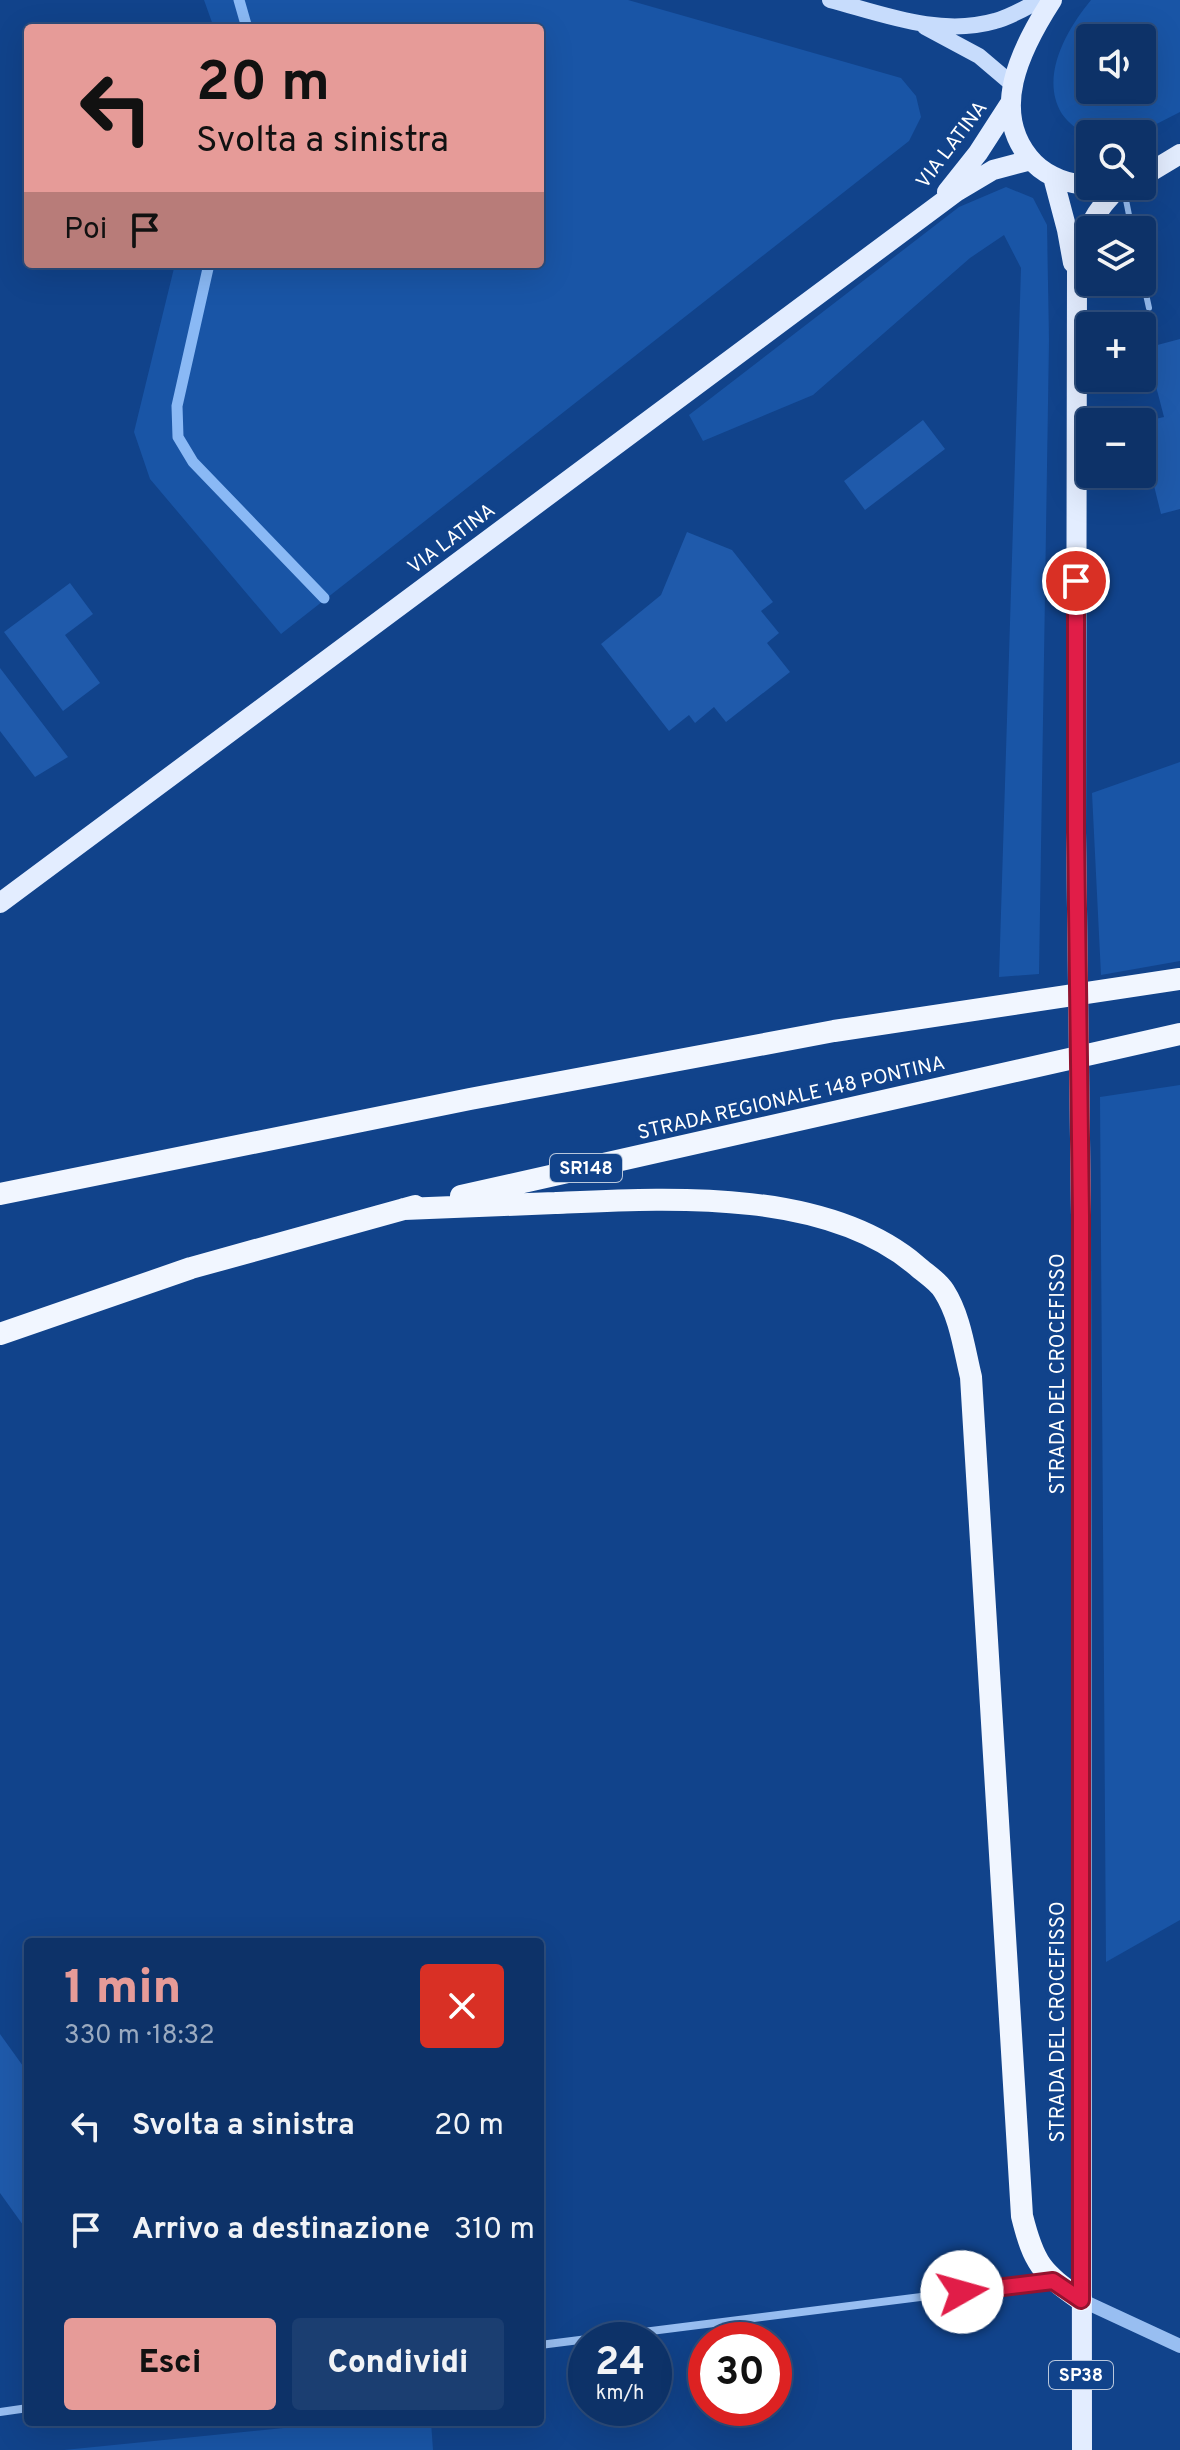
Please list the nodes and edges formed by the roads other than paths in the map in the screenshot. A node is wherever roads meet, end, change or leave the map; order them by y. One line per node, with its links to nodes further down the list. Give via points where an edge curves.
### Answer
1 (830, 0): 4 (main road)
2 (1040, 0): 4 (main road, via 978,25)
3 (1052, 0): 5 (main road)
4 (916, 23): 5 (main road, via 979,56)
5 (1012, 84): 6 (main road)
6 (1009, 105): 7 (main road, via 1014,132); 13 (main road, VIA LATINA)
7 (1031, 160): 10 (main road); 13 (main road, VIA LATINA, via 993,170)
8 (1175, 162): 9 (main road)
9 (1156, 171)
10 (1053, 177): 11 (main road); 15 (main road, STRADA DEL CROCEFISSO / SP38)
11 (1076, 182)
12 (1106, 200): 15 (main road, STRADA DEL CROCEFISSO, via 1088,224)
13 (932, 210): 17 (main road, VIA LATINA)
14 (1146, 296): 16 (lane)
15 (1076, 299): 24 (main road, STRADA DEL CROCEFISSO / SP38, bridge)
16 (1149, 308)
17 (0, 903)
18 (1180, 979): 20 (highway, via 834,1031)
19 (1180, 1034): 21 (highway, STRADA REGIONALE 148 PONTINA / SR148)
20 (0, 1194)
21 (404, 1209): 22 (highway, STRADA REGIONALE 148 PONTINA / SR148, via 191,1268); 23 (highway, via 632,1200 735,1203 804,1213 872,1237 943,1288 957,1316 971,1377 1022,2216 1031,2253)
22 (0, 1334)
23 (1053, 2281): 24 (highway); 25 (street)
24 (1081, 2300): 26 (street); 29 (main road, STRADA DEL CROCEFISSO / SP38)
25 (544, 2345)
26 (1180, 2346)
27 (24, 2409): 28 (street)
28 (0, 2412)
29 (1082, 2450)

